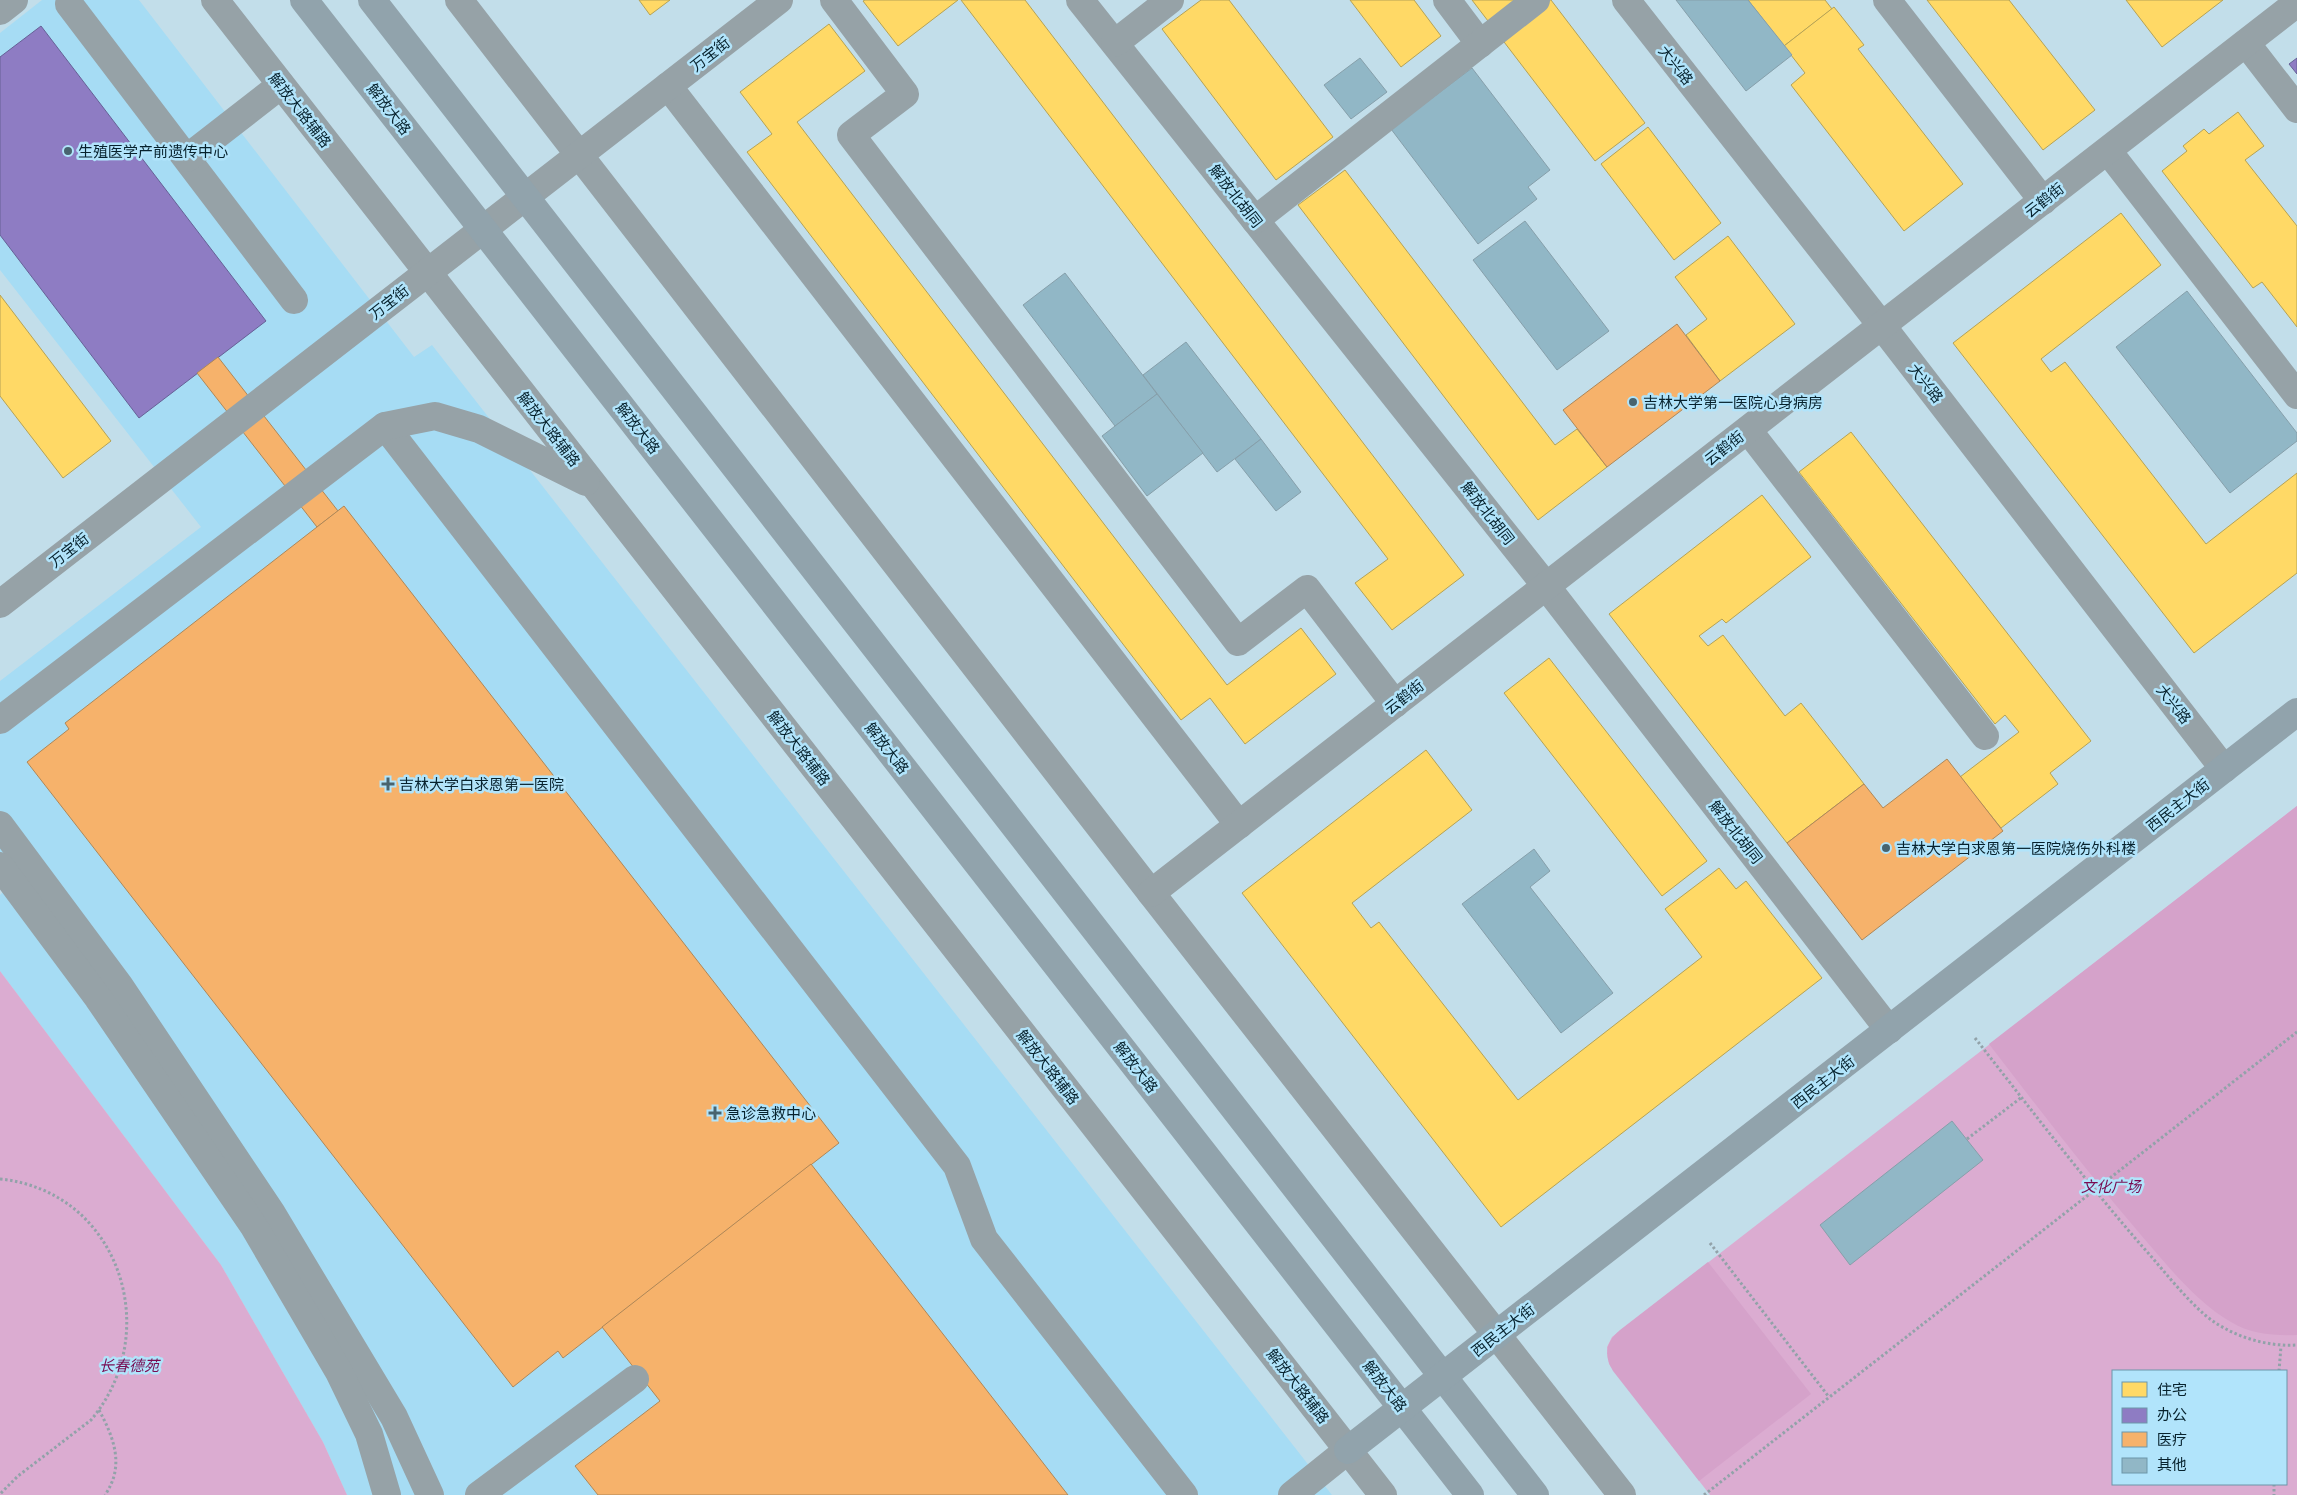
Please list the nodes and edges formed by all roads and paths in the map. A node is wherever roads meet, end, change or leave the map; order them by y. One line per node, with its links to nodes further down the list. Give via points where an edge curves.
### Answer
1 (14, 0): 16 (street)
2 (216, 0): 20 (street, 解放大路辅路)
3 (304, 0): 29 (main road, 解放大路)
4 (372, 0): 26 (main road)
5 (459, 0): 24 (street)
6 (779, 0): 21 (street, 万宝街)
7 (834, 0): 39 (street, via 905,94 851,135 1238,642 1308,589)
8 (1080, 0): 17 (street, 解放北胡同)
9 (1170, 0): 17 (street)
10 (1447, 0): 19 (street)
11 (1536, 0): 19 (street)
12 (1626, 0): 32 (street, 大兴路)
13 (1887, 0): 27 (street)
14 (2297, 3): 18 (street, 云鹤街)
15 (69, 4): 25 (street)
16 (0, 11)
17 (1115, 43): 28 (street, 解放北胡同)
18 (2246, 43): 22 (street); 23 (street, 云鹤街)
19 (1480, 44): 28 (street)
20 (281, 85): 25 (street); 30 (street, 解放大路辅路)
21 (668, 86): 24 (street, 万宝街); 45 (street)
22 (2297, 108)
23 (2108, 151): 27 (street, 云鹤街); 33 (street)
24 (580, 156): 26 (street, 万宝街); 47 (street)
25 (187, 158): 31 (street)
26 (525, 197): 29 (street, 万宝街); 60 (main road)
27 (2043, 201): 32 (street, 云鹤街)
28 (1255, 220): 37 (street, 解放北胡同)
29 (483, 230): 30 (street, 万宝街); 63 (main road, 解放大路)
30 (427, 273): 36 (street, 解放大路辅路); 38 (street, 万宝街)
31 (294, 300)
32 (1882, 326): 35 (street, 云鹤街); 43 (street, 大兴路)
33 (2297, 395)
34 (385, 426): 36 (street, via 435,416 479,429); 41 (street); 71 (street, via 957,1166 984,1239)
35 (1748, 430): 37 (street, 云鹤街); 42 (street)
36 (593, 485): 65 (street, 解放大路辅路)
37 (1546, 586): 39 (street, 云鹤街); 48 (street, 解放北胡同)
38 (0, 604)
39 (1396, 704): 45 (street, 云鹤街)
40 (2297, 712): 43 (main road, 西民主大街)
41 (0, 720)
42 (1985, 736)
43 (2224, 769): 48 (main road, 西民主大街)
44 (0, 825): 69 (street, via 119,985 271,1212 390,1409)
45 (1239, 825): 47 (street, 云鹤街)
46 (0, 866): 68 (street, via 98,998 253,1225 339,1372 369,1434)
47 (1151, 893): 56 (street)
48 (1889, 1030): 56 (main road, 西民主大街)
49 (2297, 1032): 54 (path)
50 (1975, 1038): 51 (path)
51 (2022, 1097): 52 (path); 54 (path)
52 (1967, 1140)
53 (0, 1179): 64 (path, via 31,1186 58,1198 82,1216 102,1238 116,1264 126,1300 126,1348 117,1376)
54 (2094, 1191): 58 (path, via 2206,1316 2251,1340); 62 (path)
55 (1710, 1243): 62 (path)
56 (1497, 1335): 60 (main road, 西民主大街); 76 (street)
57 (2297, 1345): 58 (path)
58 (2281, 1346): 59 (path)
59 (2279, 1370)
60 (1442, 1377): 63 (main road, 西民主大街); 75 (main road)
61 (635, 1379): 70 (street)
62 (1829, 1398): 77 (path)
63 (1403, 1408): 65 (main road, 西民主大街); 74 (main road, 解放大路)
64 (100, 1410): 66 (path); 67 (path, via 113,1435 116,1454 115,1473)
65 (1348, 1450): 72 (street); 73 (street, 解放大路辅路)
66 (0, 1494)
67 (105, 1495)
68 (387, 1495)
69 (430, 1495)
70 (479, 1495)
71 (1184, 1495)
72 (1292, 1495)
73 (1383, 1495)
74 (1470, 1495)
75 (1534, 1495)
76 (1622, 1495)
77 (1704, 1495)

